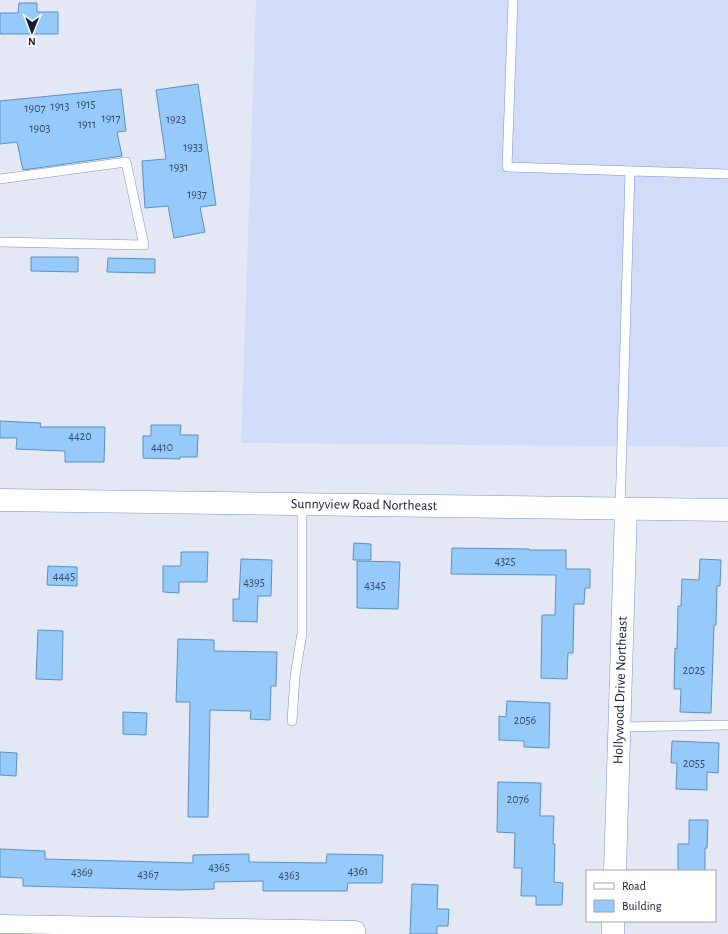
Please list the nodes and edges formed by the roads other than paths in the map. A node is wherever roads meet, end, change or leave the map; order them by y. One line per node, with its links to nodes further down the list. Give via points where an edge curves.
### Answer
1 (513, 0): 2 (lane, via 507,167)
2 (630, 172): 3 (lane); 8 (lane)
3 (728, 174)
4 (0, 179): 5 (lane, via 126,162 144,245)
5 (0, 242)
6 (0, 500): 7 (main road, Sunnyview Road Northeast)
7 (302, 504): 8 (main road, Sunnyview Road Northeast); 10 (lane, via 302,633 295,676)
8 (623, 509): 9 (main road, Sunnyview Road Northeast); 12 (main road, Hollywood Drive Northeast)
9 (728, 510)
10 (292, 721)
11 (728, 725): 12 (lane)
12 (620, 727): 13 (main road, Hollywood Drive Northeast)
13 (615, 870)
14 (613, 922): 17 (main road)
15 (0, 924): 16 (street, via 356,930)
16 (356, 934)
17 (613, 934)

